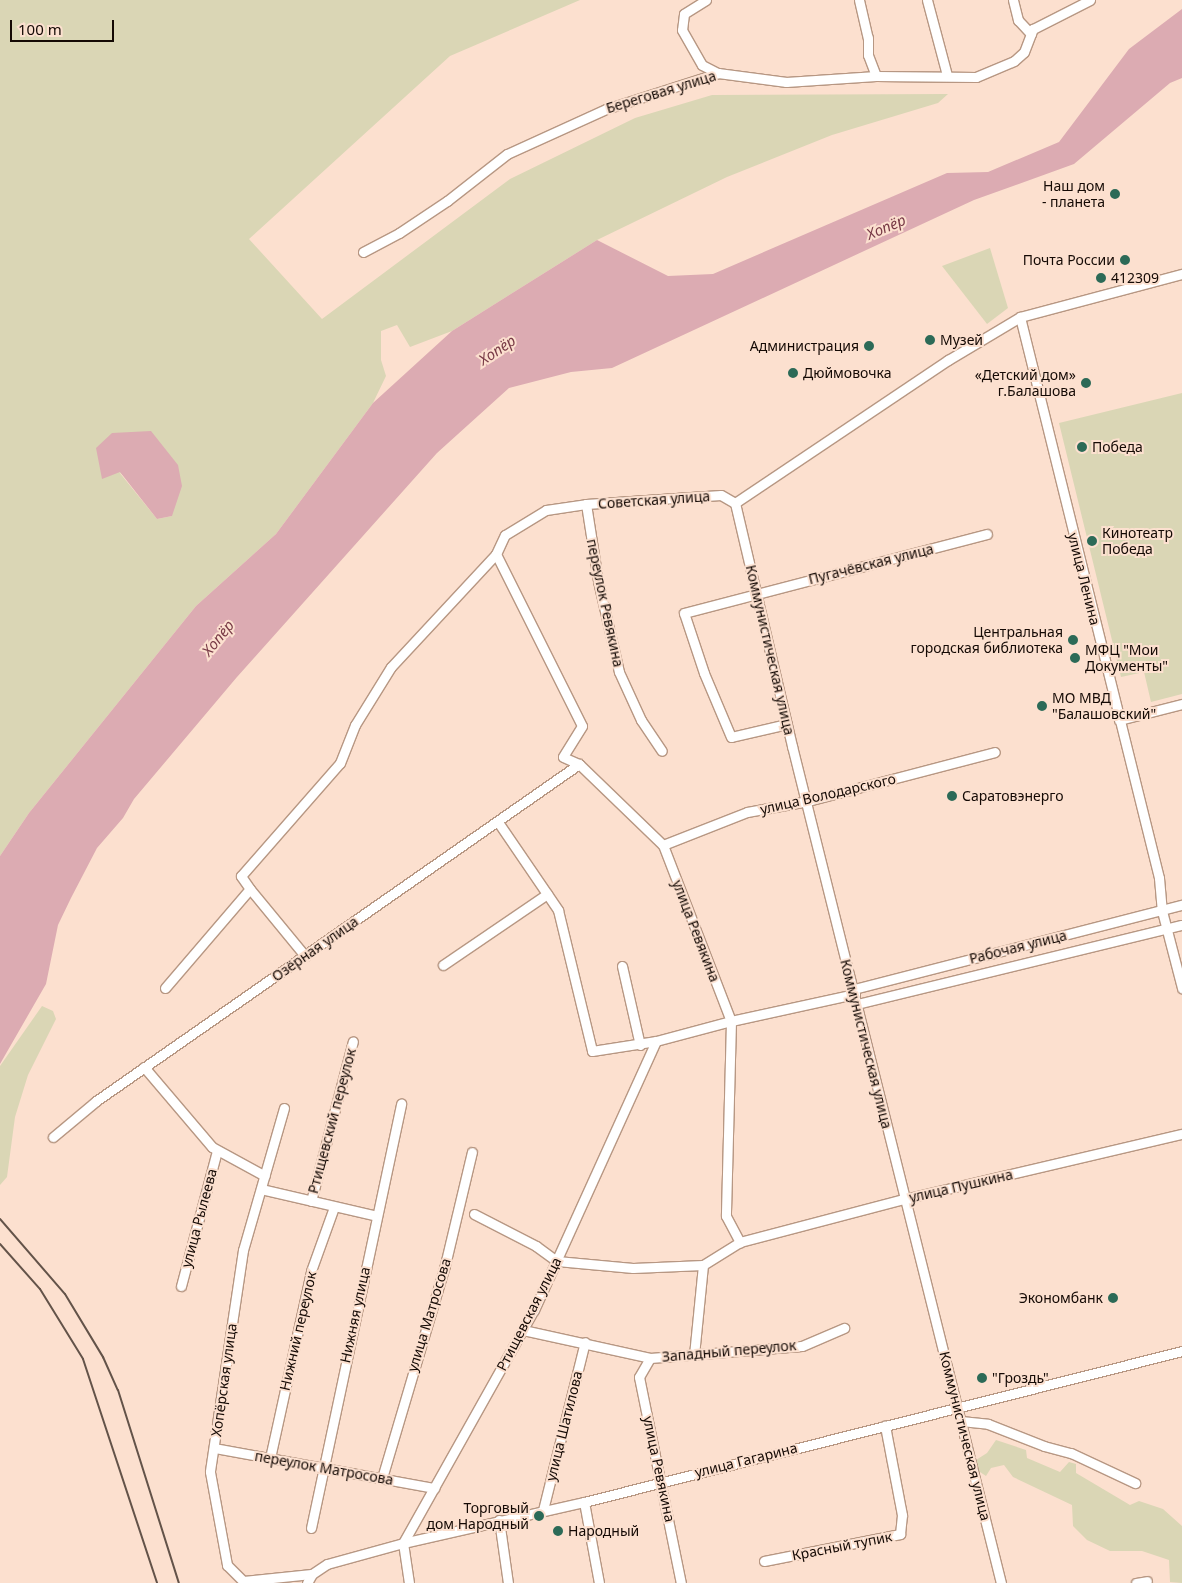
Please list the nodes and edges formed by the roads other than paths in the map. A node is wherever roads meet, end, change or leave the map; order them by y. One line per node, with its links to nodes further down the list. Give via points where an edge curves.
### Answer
1 (706, 0): 7 (street, via 684,14 682,30 702,65)
2 (859, 0): 9 (street, via 868,38 868,55)
3 (927, 0): 8 (street)
4 (1013, 0): 6 (street, via 1018,20)
5 (1090, 0): 6 (street, Береговая улица, via 1033,29)
6 (1031, 34): 8 (street, Береговая улица, via 1024,52 1014,61 976,77)
7 (718, 73): 9 (street, Береговая улица, via 786,82); 10 (street, Береговая улица, via 606,109 507,154 439,207 399,234)
8 (946, 75): 9 (street, Береговая улица)
9 (876, 76)
10 (363, 252)
11 (1182, 274): 12 (street)
12 (1020, 317): 13 (street, via 948,360); 19 (street, улица Ленина)
13 (735, 503): 14 (street, Советская улица, via 721,495); 17 (street, Коммунистическая улица)
14 (586, 504): 16 (street, Советская улица, via 546,510 505,536); 21 (street, переулок Ревякина, via 598,581 619,672 641,720)
15 (987, 534): 17 (street, Пугачёвская улица)
16 (496, 554): 23 (street, улица Ревякина, via 582,726 562,757); 27 (street, Советская улица, via 391,667 355,725 340,763 241,876)
17 (756, 593): 20 (street, Коммунистическая улица); 20 (street, Пугачёвская улица, via 684,613 704,673 732,737)
18 (1182, 704): 19 (street)
19 (1119, 720): 30 (street, улица Ленина, via 1160,878)
20 (787, 724): 24 (street, Коммунистическая улица)
21 (662, 751)
22 (995, 752): 24 (street, улица Володарского)
23 (579, 764): 25 (street, Озёрная улица); 26 (street, улица Ревякина)
24 (808, 801): 26 (street, улица Володарского, via 747,812); 38 (street, Коммунистическая улица)
25 (498, 822): 28 (street); 33 (street, Озёрная улица)
26 (663, 845): 40 (street, улица Ревякина)
27 (250, 890): 33 (street); 36 (street)
28 (547, 894): 34 (street); 43 (street, via 558,910 592,1051)
29 (1182, 906): 30 (street, Рабочая улица)
30 (1162, 910): 32 (street, улица Ленина); 38 (street, Рабочая улица)
31 (1182, 925): 32 (street, Рабочая улица)
32 (1167, 928): 37 (street, улица Ленина); 39 (street, Рабочая улица)
33 (305, 956): 44 (street, Озёрная улица)
34 (444, 965)
35 (622, 966): 43 (street)
36 (165, 988)
37 (1182, 988)
38 (855, 992): 39 (street, Коммунистическая улица); 40 (street)
39 (858, 1004): 53 (street, Коммунистическая улица)
40 (731, 1021): 42 (street); 58 (street, улица Ревякина, via 726,1216)
41 (353, 1041): 54 (street, Ртищевский переулок)
42 (656, 1041): 43 (street); 59 (street, Ртищевская улица)
43 (640, 1045)
44 (144, 1067): 48 (street, Озёрная улица, via 96,1100); 49 (street)
45 (401, 1103): 57 (street, Нижняя улица)
46 (284, 1108): 51 (street, Хопёрская улица)
47 (1182, 1134): 53 (street, улица Пушкина)
48 (53, 1138)
49 (218, 1151): 51 (street); 61 (street, улица Рылеева)
50 (472, 1152): 74 (street, улица Матросова, via 445,1264)
51 (265, 1176): 52 (street, Хопёрская улица)
52 (261, 1189): 54 (street); 71 (street, Хопёрская улица, via 243,1250)
53 (904, 1199): 58 (street, улица Пушкина); 68 (street, Коммунистическая улица)
54 (311, 1201): 55 (street)
55 (334, 1207): 57 (street); 72 (street, Нижний переулок, via 311,1271)
56 (474, 1214): 59 (street, via 536,1246)
57 (376, 1216): 73 (street, Нижняя улица)
58 (740, 1242): 60 (street)
59 (557, 1261): 60 (street, via 633,1268); 63 (street, Ртищевская улица)
60 (703, 1265): 66 (street)
61 (181, 1286)
62 (844, 1328): 66 (street, Западный переулок, via 802,1346)
63 (523, 1330): 64 (street, Западный переулок); 77 (street, Ртищевская улица)
64 (584, 1342): 67 (street, Западный переулок); 79 (street, улица Шатилова)
65 (1182, 1352): 68 (street, улица Гагарина)
66 (694, 1356): 67 (street, Западный переулок)
67 (650, 1358): 75 (street, улица Ревякина, via 639,1377)
68 (957, 1406): 69 (street, Коммунистическая улица); 70 (street, улица Гагарина)
69 (961, 1421): 76 (street, via 988,1424 1071,1453); 91 (street, Коммунистическая улица)
70 (885, 1426): 75 (street, улица Гагарина); 83 (street, Красный тупик, via 902,1515 900,1534)
71 (214, 1448): 72 (street, переулок Матросова); 84 (street, Хопёрская улица, via 210,1472 227,1565 243,1581)
72 (270, 1458): 73 (street, переулок Матросова)
73 (322, 1467): 74 (street, переулок Матросова); 81 (street, Нижняя улица)
74 (382, 1478): 77 (street, переулок Матросова)
75 (662, 1480): 78 (street, улица Гагарина); 90 (street, улица Ревякина)
76 (1135, 1484)
77 (434, 1488): 82 (street, Ртищевская улица)
78 (584, 1502): 79 (street, улица Гагарина); 89 (street)
79 (542, 1510): 80 (street, улица Гагарина)
80 (499, 1520): 82 (street, улица Гагарина); 88 (street)
81 (311, 1528)
82 (403, 1543): 84 (street, улица Гагарина, via 327,1564); 87 (street)
83 (764, 1561)
84 (312, 1574): 86 (street)
85 (1147, 1581): 92 (street)
86 (307, 1583)
87 (409, 1583)
88 (508, 1583)
89 (599, 1583)
90 (682, 1583)
91 (1001, 1583)
92 (1136, 1583)

